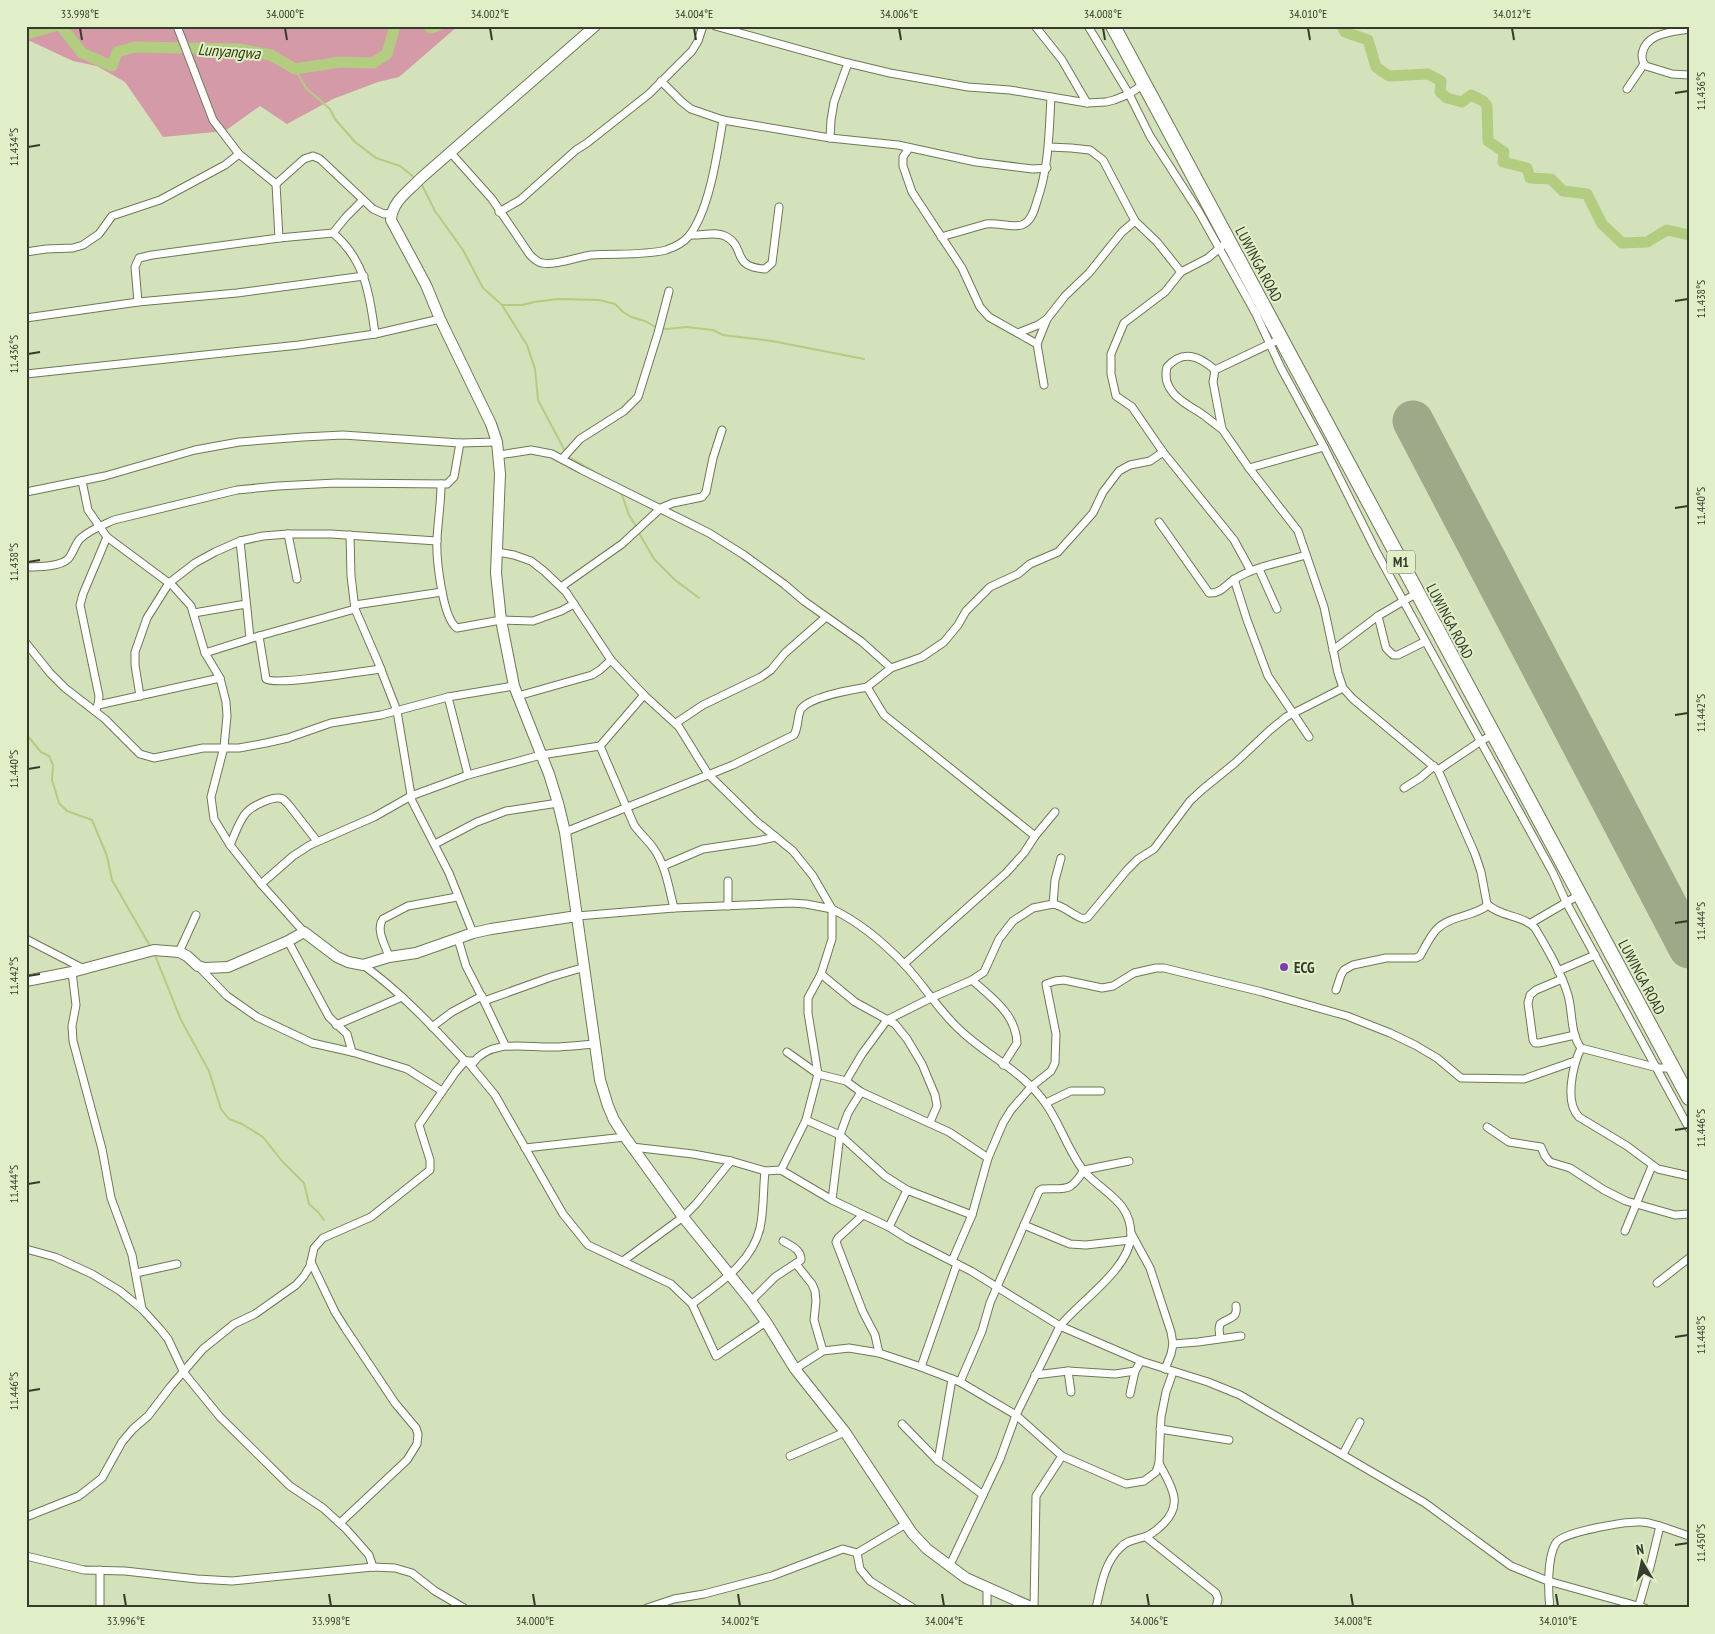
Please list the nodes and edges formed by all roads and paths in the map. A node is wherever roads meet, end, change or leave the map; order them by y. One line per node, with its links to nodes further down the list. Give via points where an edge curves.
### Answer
1 (177, 26): 23 (street, via 213,120)
2 (595, 26): 22 (street)
3 (703, 26): 12 (street, via 692,51)
4 (715, 26): 9 (street)
5 (1035, 26): 17 (street, via 1062,60)
6 (1088, 26): 15 (street)
7 (1113, 26): 13 (highway, LUWINGA ROAD / M1)
8 (1689, 29): 10 (street, via 1664,34 1647,42)
9 (848, 63): 16 (street, via 968,87); 19 (street, via 834,102)
10 (1644, 64): 11 (street, via 1672,74); 14 (street)
11 (1689, 74)
12 (662, 81): 18 (street, via 692,109); 28 (street, via 520,200)
13 (1144, 84): 15 (street); 35 (highway, LUWINGA ROAD / M1)
14 (1627, 89)
15 (1129, 94): 17 (street, via 1106,102); 35 (street, via 1150,136)
16 (1051, 97): 17 (street); 20 (street)
17 (1087, 103)
18 (723, 120): 19 (street); 32 (street, via 708,192)
19 (830, 138): 21 (street)
20 (1049, 147): 24 (street); 30 (street, via 1090,150 1103,160)
21 (909, 148): 24 (street, via 976,162); 33 (street, via 903,158 904,173 912,192)
22 (450, 152): 28 (street); 29 (street, via 399,200)
23 (239, 154): 25 (street); 36 (street, via 160,200 112,216 99,234 83,245)
24 (1047, 168): 33 (street, via 1034,210 1024,224 992,223)
25 (276, 184): 26 (street, via 304,159 313,156); 34 (street)
26 (363, 200): 29 (street, via 378,212); 31 (street)
27 (779, 207): 32 (street, via 772,263 765,269 740,260 736,245 724,235)
28 (500, 212): 32 (street, via 530,255 546,264 587,256 666,250)
29 (392, 213): 42 (street, via 394,225)
30 (1135, 221): 37 (street); 43 (street)
31 (333, 233): 34 (street); 38 (street, via 350,251)
32 (690, 235)
33 (941, 237): 44 (street, via 962,268 980,306 989,317)
34 (279, 238): 40 (street, via 139,258 135,267)
35 (1224, 245): 37 (street, via 1208,258); 46 (highway, LUWINGA ROAD / M1)
36 (26, 252)
37 (1181, 272): 56 (street, via 1165,292 1124,323 1111,354 1116,396 1132,406)
38 (364, 276): 40 (street); 45 (street)
39 (669, 291): 58 (street, via 638,397 624,411 580,439)
40 (138, 302): 41 (street)
41 (26, 318)
42 (440, 319): 45 (street); 53 (street)
43 (1047, 319): 44 (street); 47 (street)
44 (1018, 333): 47 (street)
45 (375, 334): 49 (street)
46 (1275, 340): 48 (street); 55 (street, via 1281,368); 81 (highway, LUWINGA ROAD / M1)
47 (1037, 344): 50 (street)
48 (1215, 370): 51 (street, via 1213,382); 51 (street, via 1197,357 1181,357 1166,367 1166,380 1180,401)
49 (26, 374)
50 (1044, 385)
51 (1222, 429): 59 (street)
52 (722, 430): 63 (street, via 706,492 702,497)
53 (497, 442): 54 (street); 57 (street)
54 (460, 443): 60 (street, via 343,435 239,442 195,450); 61 (street, via 454,477 447,484)
55 (1324, 447): 59 (street); 82 (street)
56 (1163, 452): 75 (street, via 1234,540); 98 (street, via 1150,461 1119,471 1103,492 1093,513 1058,552 990,587 966,610 944,642 922,657)
57 (499, 455): 58 (street, via 530,450); 71 (street)
58 (562, 458): 63 (street)
59 (1249, 468): 72 (street, via 1298,531)
60 (82, 481): 62 (street); 65 (street, via 88,510)
61 (441, 484): 65 (street, via 336,483 237,490 131,515); 70 (street)
62 (26, 492)
63 (661, 508): 79 (street, via 622,544); 89 (street, via 744,555)
64 (1159, 522): 77 (street, via 1209,593 1214,594)
65 (99, 527): 68 (street); 73 (street, via 80,538 63,562)
66 (288, 534): 67 (street); 69 (street); 76 (street)
67 (350, 535): 70 (street); 85 (street)
68 (108, 537): 78 (street); 107 (street, via 80,605 98,696)
69 (240, 541): 78 (street, via 195,563); 83 (street)
70 (436, 541): 80 (street)
71 (497, 552): 79 (street, via 531,561); 90 (street, via 496,573)
72 (1306, 555): 74 (street); 95 (street, via 1324,607)
73 (26, 567)
74 (1259, 569): 75 (street); 86 (street)
75 (1251, 572): 77 (street)
76 (297, 579)
77 (1234, 579): 109 (street, via 1268,676)
78 (169, 583): 87 (street, via 186,599); 105 (street, via 147,618 136,647)
79 (561, 587): 84 (street)
80 (442, 592): 85 (street); 90 (street, via 448,617 457,628)
81 (1417, 593): 82 (street); 111 (highway, LUWINGA ROAD / M1)
82 (1402, 602): 88 (street); 93 (street)
83 (246, 604): 87 (street); 92 (street)
84 (574, 604): 90 (street, via 554,615 533,621); 97 (street)
85 (355, 607): 91 (street); 99 (street)
86 (1278, 608)
87 (194, 613): 96 (street)
88 (1378, 616): 93 (street, via 1386,648 1393,655); 95 (street)
89 (826, 617): 98 (street, via 862,642); 110 (street, via 772,670 703,705)
90 (502, 620): 103 (street)
91 (259, 636): 92 (street); 99 (street, via 266,679 270,681)
92 (250, 638): 96 (street)
93 (1424, 642): 113 (street)
94 (26, 643): 107 (street, via 60,683)
95 (1334, 650): 102 (street)
96 (205, 653): 100 (street)
97 (611, 660): 103 (street, via 592,675); 104 (street)
98 (891, 668): 101 (street)
99 (381, 669): 108 (street)
100 (220, 678): 105 (street); 115 (street, via 226,702)
101 (867, 687): 118 (street, via 817,699 801,709 794,735); 127 (street, via 884,715)
102 (1343, 688): 109 (street); 117 (street)
103 (516, 691): 106 (street); 116 (street)
104 (644, 695): 110 (street); 114 (street)
105 (140, 696): 107 (street)
106 (448, 697): 108 (street); 119 (street)
107 (97, 708): 115 (street, via 146,757)
108 (397, 712): 115 (street, via 331,723 239,748); 121 (street)
109 (1292, 713): 112 (street); 140 (street, via 1190,801 1154,849 1126,870 1088,917 1080,918)
110 (676, 723): 118 (street)
111 (1494, 734): 113 (street); 125 (highway, LUWINGA ROAD / M1)
112 (1309, 737)
113 (1481, 741): 117 (street); 125 (street)
114 (600, 746): 116 (street); 123 (street)
115 (224, 747): 131 (street, via 211,797 214,819)
116 (542, 755): 119 (street); 122 (street)
117 (1436, 768): 120 (street); 141 (street, via 1475,854)
118 (708, 774): 123 (street); 128 (street)
119 (468, 775): 121 (street)
120 (1404, 788)
121 (410, 796): 129 (street, via 374,817); 130 (street)
122 (558, 802): 126 (street); 130 (street, via 506,811)
123 (627, 808): 126 (street); 133 (street, via 639,833 654,848)
124 (1055, 812): 127 (street)
125 (1535, 825): 134 (highway, LUWINGA ROAD / M1)
126 (565, 832): 146 (street)
127 (1035, 836): 157 (street, via 1006,873)
128 (776, 837): 133 (street, via 703,849); 144 (street, via 813,876)
129 (317, 841): 131 (street, via 280,798 246,813); 136 (street)
130 (435, 844): 138 (street)
131 (230, 845): 136 (street)
132 (1061, 858): 140 (street, via 1055,880)
133 (663, 866): 143 (street)
134 (1559, 870): 137 (highway, LUWINGA ROAD / M1); 139 (street)
135 (728, 881): 142 (street)
136 (262, 884): 149 (street)
137 (1579, 895): 139 (street); 148 (highway, LUWINGA ROAD / M1)
138 (457, 897): 150 (street); 156 (street, via 408,906 383,919 380,928)
139 (1566, 902): 147 (street); 148 (street)
140 (1054, 904): 168 (street, via 1033,908 1013,921 999,938 989,965)
141 (1488, 905): 147 (street); 171 (street, via 1480,911 1444,923 1416,958 1386,958 1348,968 1340,975)
142 (728, 906): 143 (street); 144 (street, via 791,903)
143 (674, 908): 146 (street)
144 (832, 909): 157 (street, via 879,940); 165 (street, via 832,939)
145 (196, 914): 154 (street)
146 (577, 916): 150 (street); 160 (street)
147 (1530, 923): 162 (street)
148 (1590, 928): 155 (street); 166 (highway, LUWINGA ROAD / M1)
149 (304, 932): 153 (street); 158 (street, via 337,957)
150 (473, 933): 152 (street)
151 (26, 939): 161 (street)
152 (458, 939): 156 (street); 173 (street, via 466,966)
153 (288, 941): 159 (street, via 228,967); 178 (street, via 317,997)
154 (179, 952): 159 (street); 161 (street, via 150,950)
155 (1595, 955): 162 (street); 164 (street)
156 (389, 958): 158 (street)
157 (904, 964): 174 (street)
158 (363, 965): 172 (street)
159 (198, 966): 184 (street, via 227,996 257,1017 312,1043)
160 (585, 967): 173 (street); 181 (street)
161 (84, 969): 163 (street)
162 (1558, 970): 167 (street)
163 (72, 972): 169 (street); 234 (street, via 76,1005 73,1041 102,1149 111,1198)
164 (1605, 972): 166 (street); 170 (street)
165 (821, 974): 175 (street, via 855,1002); 191 (street, via 808,998)
166 (1622, 975): 170 (street); 177 (highway, LUWINGA ROAD / M1)
167 (1562, 978): 180 (street, via 1571,1008); 180 (street, via 1530,995 1528,1003 1533,1040 1539,1043)
168 (972, 980): 174 (street); 188 (street, via 1004,1009 1010,1020 1017,1043)
169 (26, 981)
170 (1611, 984): 176 (street)
171 (1336, 990)
172 (402, 997): 178 (street); 179 (street)
173 (483, 998): 179 (street, via 452,1012); 182 (street)
174 (931, 998): 175 (street); 188 (street, via 944,1016)
175 (887, 1020): 192 (street); 200 (street, via 895,1024 907,1039 922,1064 937,1106)
176 (1631, 1020): 177 (street); 189 (street)
177 (1648, 1022): 190 (highway, LUWINGA ROAD / M1)
178 (336, 1025): 184 (street, via 347,1034)
179 (432, 1027): 187 (street)
180 (1574, 1035): 183 (street)
181 (595, 1044): 182 (street, via 560,1047); 204 (street, via 606,1100)
182 (505, 1045): 187 (street)
183 (1581, 1048): 186 (street); 189 (street)
184 (352, 1052): 194 (street, via 414,1072)
185 (786, 1052): 191 (street)
186 (1575, 1061): 193 (street, via 1528,1079 1461,1078 1415,1045 1347,1016 1198,975 1156,968 1134,973 1113,986 1102,988 1064,980 1046,984 1056,1034 1055,1063 1051,1071); 210 (street, via 1571,1095 1574,1113)
187 (469, 1062): 194 (street); 206 (street, via 495,1095)
188 (1003, 1065): 193 (street)
189 (1658, 1068): 190 (street); 202 (street)
190 (1672, 1068): 197 (highway, LUWINGA ROAD / M1)
191 (818, 1074): 192 (street); 199 (street)
192 (846, 1081): 196 (street)
193 (1031, 1087): 198 (street); 207 (street, via 1011,1110)
194 (442, 1091): 229 (street, via 419,1125 430,1170 371,1217 323,1238 314,1248)
195 (1101, 1091): 198 (street, via 1071,1092)
196 (861, 1092): 200 (street); 203 (street)
197 (1689, 1098)
198 (1046, 1103): 212 (street)
199 (806, 1120): 203 (street); 211 (street)
200 (930, 1122): 207 (street)
201 (1488, 1127): 217 (street, via 1509,1142 1539,1146 1550,1162 1570,1168 1615,1196)
202 (1689, 1128)
203 (840, 1135): 215 (street, via 885,1176); 216 (street)
204 (625, 1137): 205 (street); 206 (street)
205 (632, 1147): 208 (street); 221 (street)
206 (525, 1148): 230 (street, via 575,1231 588,1245)
207 (988, 1158): 220 (street)
208 (731, 1161): 213 (street); 221 (street)
209 (1129, 1161): 212 (street)
210 (1652, 1166): 214 (street); 217 (street)
211 (781, 1170): 213 (street); 216 (street)
212 (1084, 1170): 222 (street, via 1071,1188 1039,1191); 225 (street, via 1121,1204)
213 (765, 1171): 235 (street, via 760,1229 745,1258)
214 (1689, 1176)
215 (908, 1190): 220 (street); 223 (street)
216 (832, 1200): 219 (street)
217 (1636, 1204): 218 (street, via 1675,1214); 224 (street)
218 (1689, 1214)
219 (863, 1215): 223 (street); 248 (street, via 836,1242 875,1335)
220 (972, 1215): 231 (street)
221 (683, 1217): 230 (street); 235 (street)
222 (1024, 1225): 225 (street, via 1070,1244 1086,1245); 237 (street)
223 (890, 1227): 231 (street)
224 (1625, 1231)
225 (1130, 1237): 243 (street, via 1116,1268); 246 (street, via 1150,1268)
226 (783, 1241): 233 (street, via 800,1254)
227 (26, 1249): 241 (street, via 55,1257 92,1274 120,1291)
228 (1689, 1258): 236 (street)
229 (311, 1261): 256 (street, via 296,1285 255,1314 234,1324 203,1349); 275 (street, via 335,1312 418,1434 417,1444 407,1460)
230 (623, 1261): 239 (street, via 671,1284)
231 (954, 1262): 237 (street); 250 (street)
232 (177, 1264): 234 (street)
233 (796, 1264): 238 (street, via 775,1277); 247 (street, via 815,1290 814,1320)
234 (136, 1273): 241 (street)
235 (730, 1275): 238 (street); 239 (street)
236 (1657, 1283)
237 (997, 1287): 243 (street); 259 (street)
238 (751, 1301): 242 (street)
239 (692, 1304): 242 (street, via 716,1356)
240 (1236, 1306): 245 (street, via 1235,1316 1220,1324)
241 (142, 1310): 256 (street, via 168,1339)
242 (766, 1322): 251 (street)
243 (1060, 1326): 249 (street); 257 (street)
244 (1241, 1336): 245 (street)
245 (1220, 1338): 246 (street)
246 (1173, 1344): 252 (street)
247 (823, 1351): 248 (street, via 849,1348); 251 (street)
248 (879, 1353): 250 (street)
249 (1142, 1362): 252 (street); 254 (street)
250 (921, 1367): 258 (street)
251 (795, 1369): 266 (street)
252 (1165, 1369): 255 (street)
253 (1068, 1371): 254 (street, via 1116,1374); 257 (street); 260 (street)
254 (1135, 1371): 261 (street)
255 (1173, 1372): 265 (street); 268 (street, via 1240,1396)
256 (184, 1373): 274 (street, via 122,1442 102,1478 79,1496); 275 (street, via 220,1417 290,1486)
257 (1036, 1375): 262 (street)
258 (952, 1379): 259 (street); 271 (street)
259 (960, 1382): 262 (street)
260 (1071, 1392)
261 (1130, 1394)
262 (1016, 1415): 270 (street); 273 (street)
263 (1360, 1422): 268 (street)
264 (902, 1424): 271 (street)
265 (1160, 1429): 267 (street); 272 (street)
266 (845, 1432): 269 (street); 276 (street)
267 (1229, 1440)
268 (1343, 1454): 285 (street, via 1425,1503 1511,1566)
269 (790, 1456)
270 (1062, 1456): 272 (street, via 1126,1484 1144,1481 1156,1472); 293 (street, via 1036,1496)
271 (938, 1461): 273 (street)
272 (1159, 1462): 279 (street, via 1173,1490 1176,1505 1172,1517)
273 (983, 1495): 283 (street)
274 (26, 1517)
275 (340, 1523): 282 (street, via 368,1555)
276 (906, 1524): 280 (street); 283 (street, via 920,1542)
277 (1660, 1526): 278 (street); 285 (street, via 1630,1522 1567,1535 1555,1543); 287 (street)
278 (1689, 1536)
279 (1146, 1537): 294 (street, via 1130,1540 1119,1548 1106,1566); 295 (street, via 1216,1593)
280 (857, 1553): 290 (street, via 843,1549 772,1576); 291 (street, via 860,1569 870,1581)
281 (26, 1556): 284 (street, via 84,1570)
282 (373, 1567): 284 (street, via 232,1581); 289 (street, via 395,1568 412,1574)
283 (949, 1567): 286 (street)
284 (100, 1570): 288 (street)
285 (1548, 1581): 287 (street); 296 (street)
286 (988, 1588): 292 (street); 293 (street)
287 (1642, 1606)
288 (100, 1608)
289 (464, 1608)
290 (647, 1608)
291 (913, 1608)
292 (987, 1608)
293 (1034, 1608)
294 (1096, 1608)
295 (1216, 1608)
296 (1550, 1608)

